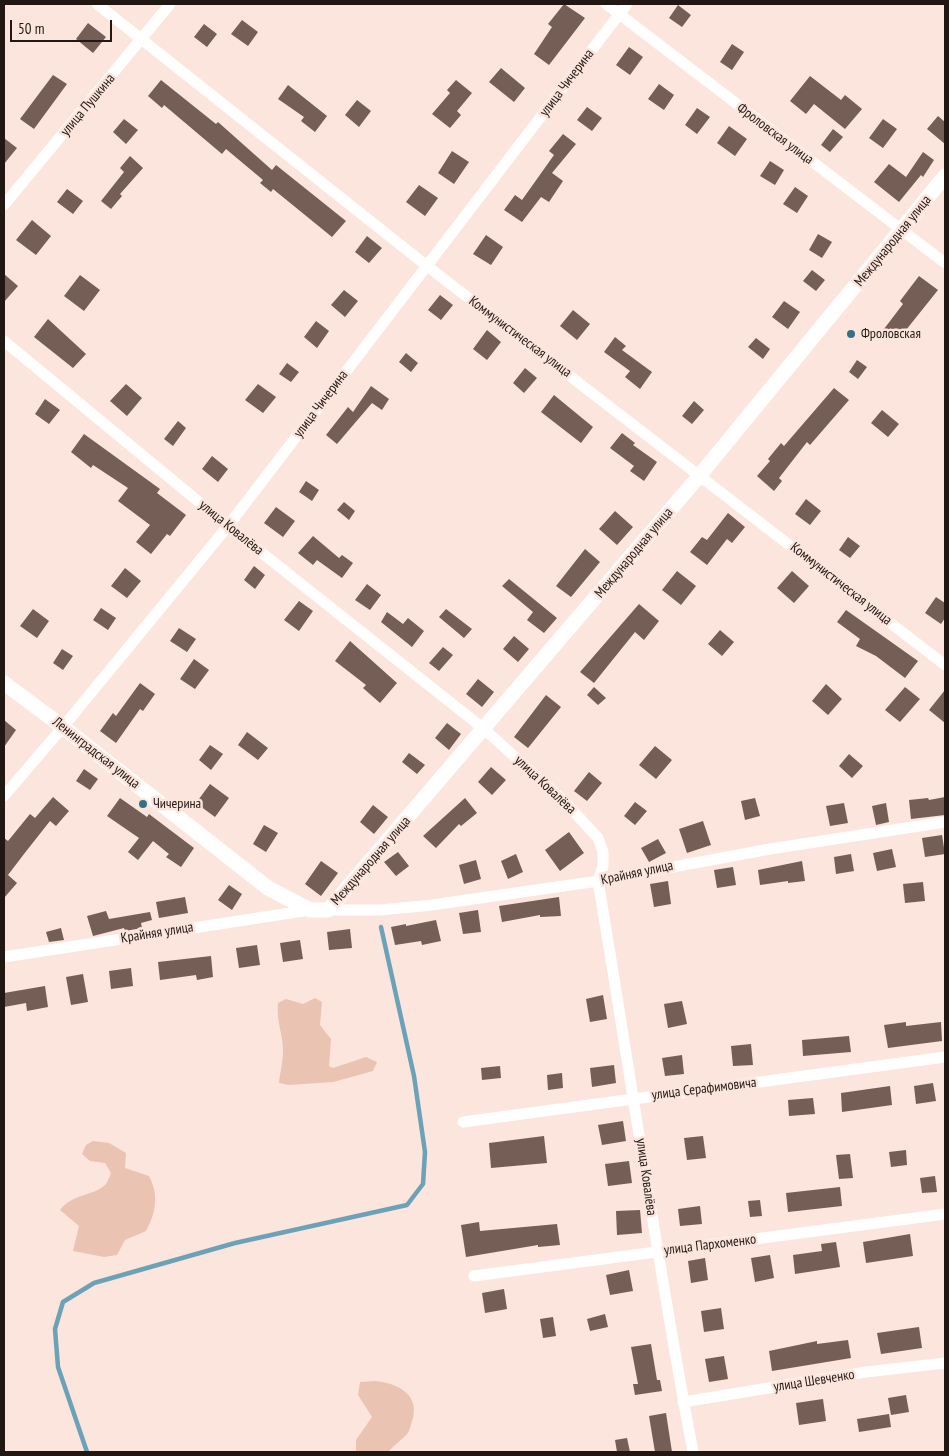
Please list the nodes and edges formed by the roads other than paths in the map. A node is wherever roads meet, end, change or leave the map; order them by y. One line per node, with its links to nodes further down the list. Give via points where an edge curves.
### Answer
1 (98, 4): 6 (street, Коммунистическая улица)
2 (170, 4): 6 (street, улица Пушкина)
3 (606, 4): 5 (street, Фроловская улица)
4 (627, 4): 5 (street, улица Чичерина)
5 (619, 14): 9 (street, Фроловская улица); 11 (street, улица Чичерина)
6 (142, 40): 8 (street, улица Пушкина); 11 (street, Коммунистическая улица)
7 (945, 176): 9 (street, Международная улица)
8 (4, 205)
9 (902, 231): 10 (street, Фроловская улица); 13 (street, Международная улица)
10 (945, 263)
11 (427, 266): 13 (street, Коммунистическая улица); 14 (street, улица Чичерина)
12 (4, 341): 14 (street, улица Ковалёва)
13 (700, 475): 15 (street, Коммунистическая улица); 18 (street, Международная улица)
14 (228, 526): 17 (street, улица Чичерина); 18 (street, улица Ковалёва)
15 (945, 665)
16 (4, 683): 17 (street, Ленинградская улица)
17 (63, 727): 19 (street, улица Чичерина); 22 (street, Ленинградская улица, via 268,888)
18 (484, 729): 21 (street, улица Ковалёва, via 564,801 598,838 603,866); 23 (street, Международная улица)
19 (4, 796)
20 (945, 822): 21 (street, Крайняя улица, via 770,848)
21 (598, 881): 23 (street, Крайняя улица, via 432,905); 26 (street, улица Ковалёва)
22 (310, 910): 23 (street, Международная улица); 24 (street, Крайняя улица)
23 (328, 910)
24 (4, 956)
25 (945, 1057): 26 (street, улица Серафимовича)
26 (634, 1098): 27 (street, улица Серафимовича); 29 (street, улица Ковалёва)
27 (464, 1122)
28 (945, 1214): 29 (street, улица Пархоменко)
29 (657, 1251): 30 (street, улица Пархоменко); 32 (street, улица Ковалёва)
30 (474, 1276)
31 (945, 1363): 32 (street, улица Шевченко, via 866,1372)
32 (683, 1402): 33 (street, улица Ковалёва)
33 (693, 1452)

